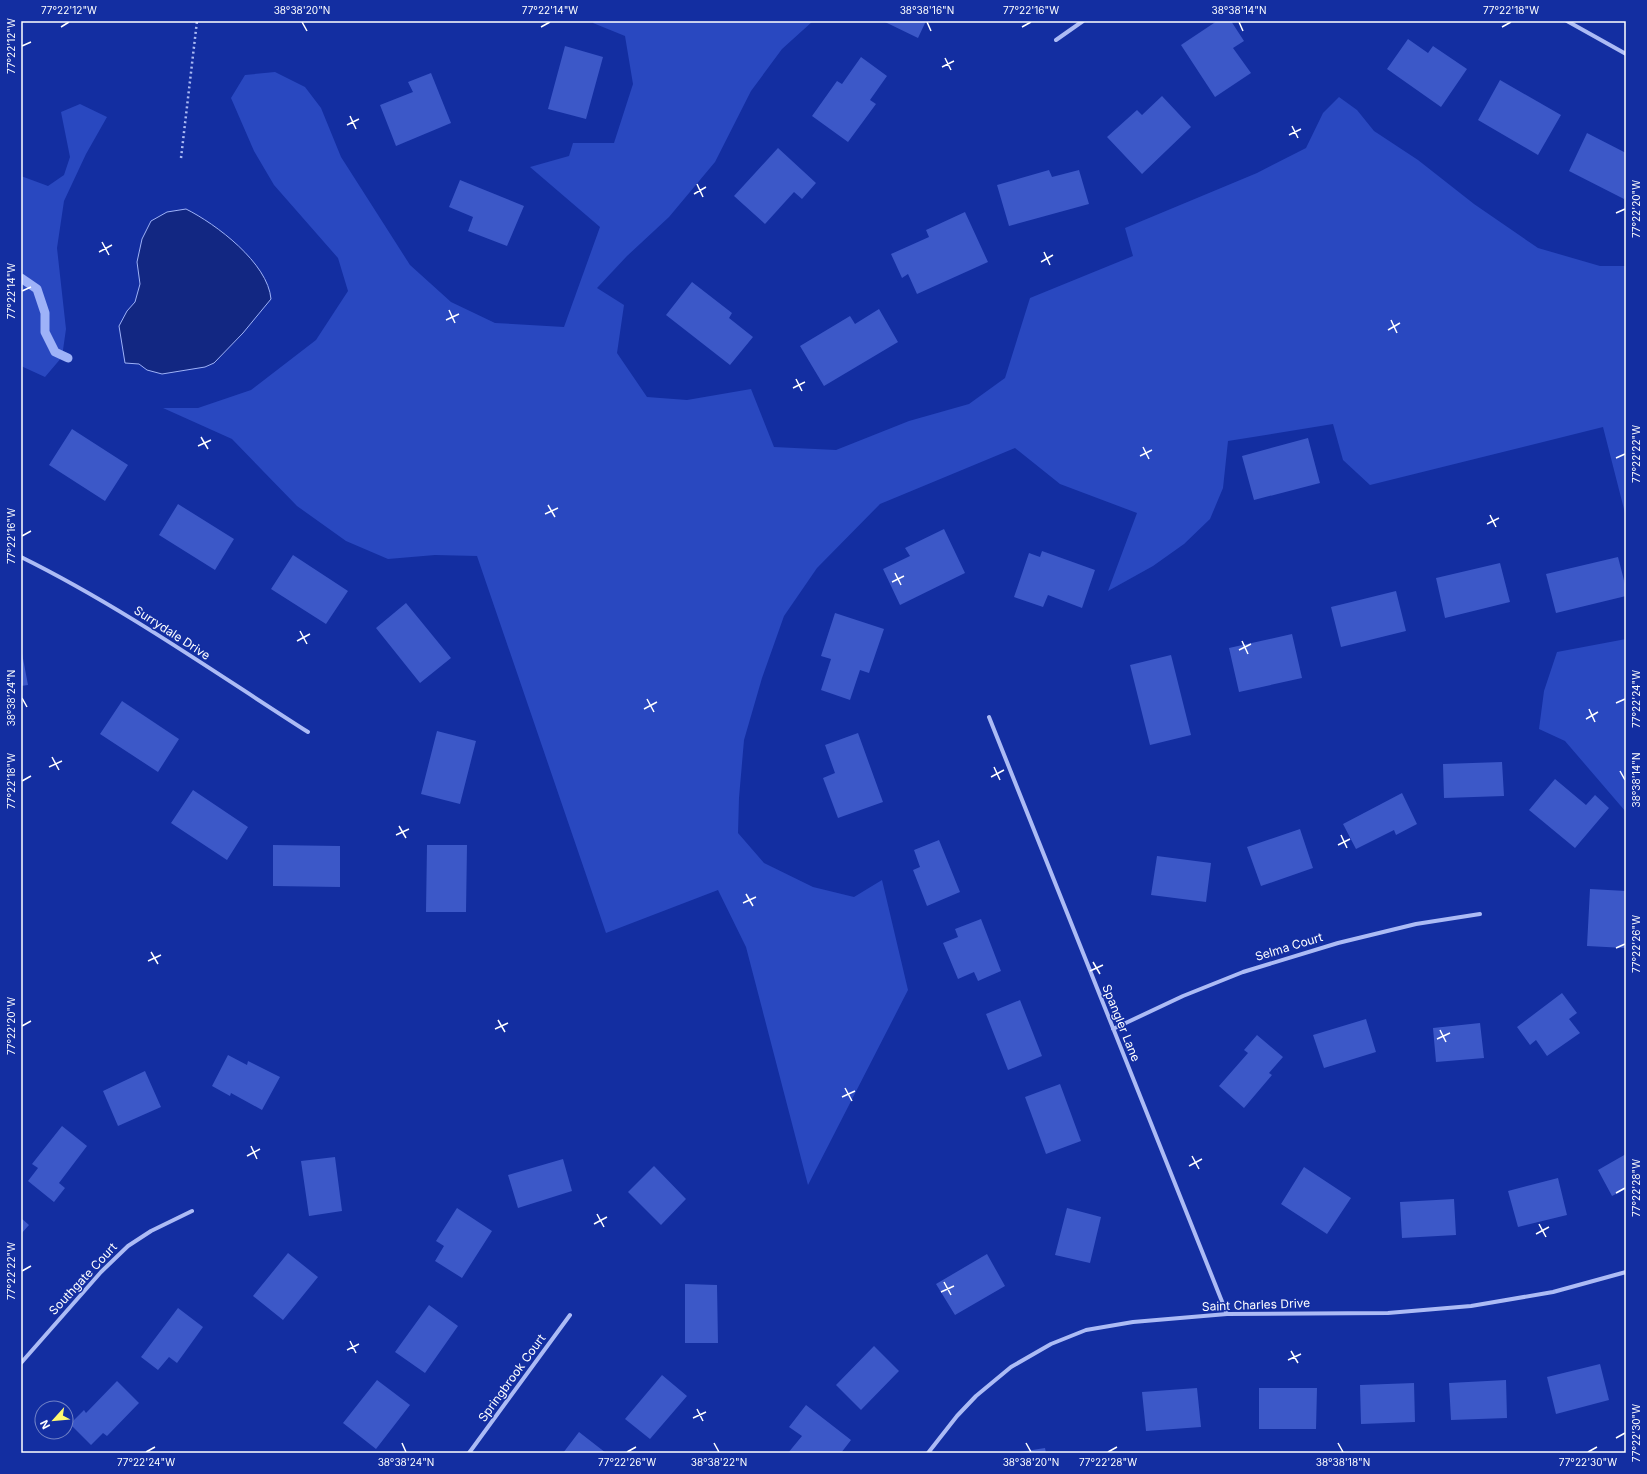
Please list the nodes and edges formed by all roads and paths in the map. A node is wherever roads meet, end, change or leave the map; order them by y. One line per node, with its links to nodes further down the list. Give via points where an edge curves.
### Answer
1 (196, 21): 6 (path)
2 (1084, 21): 4 (street)
3 (1567, 21): 5 (street)
4 (1056, 40)
5 (1626, 54)
6 (181, 158)
7 (21, 557): 9 (street, Surrydale Drive, via 115,608)
8 (989, 717): 11 (street, Spangler Lane)
9 (308, 732)
10 (1480, 914): 11 (street, Selma Court, via 1409,926 1338,943 1244,972 1183,996)
11 (1113, 1029): 14 (street, Spangler Lane)
12 (192, 1211): 16 (street, Southgate Court, via 151,1231 128,1246 101,1272)
13 (1626, 1272): 14 (street, Saint Charles Drive, via 1553,1292 1471,1306 1388,1313)
14 (1227, 1314): 18 (street, Saint Charles Drive, via 1086,1330 1051,1344 1012,1367 976,1396)
15 (570, 1315): 17 (street, Springbrook Court)
16 (21, 1363)
17 (469, 1453)
18 (928, 1453)

